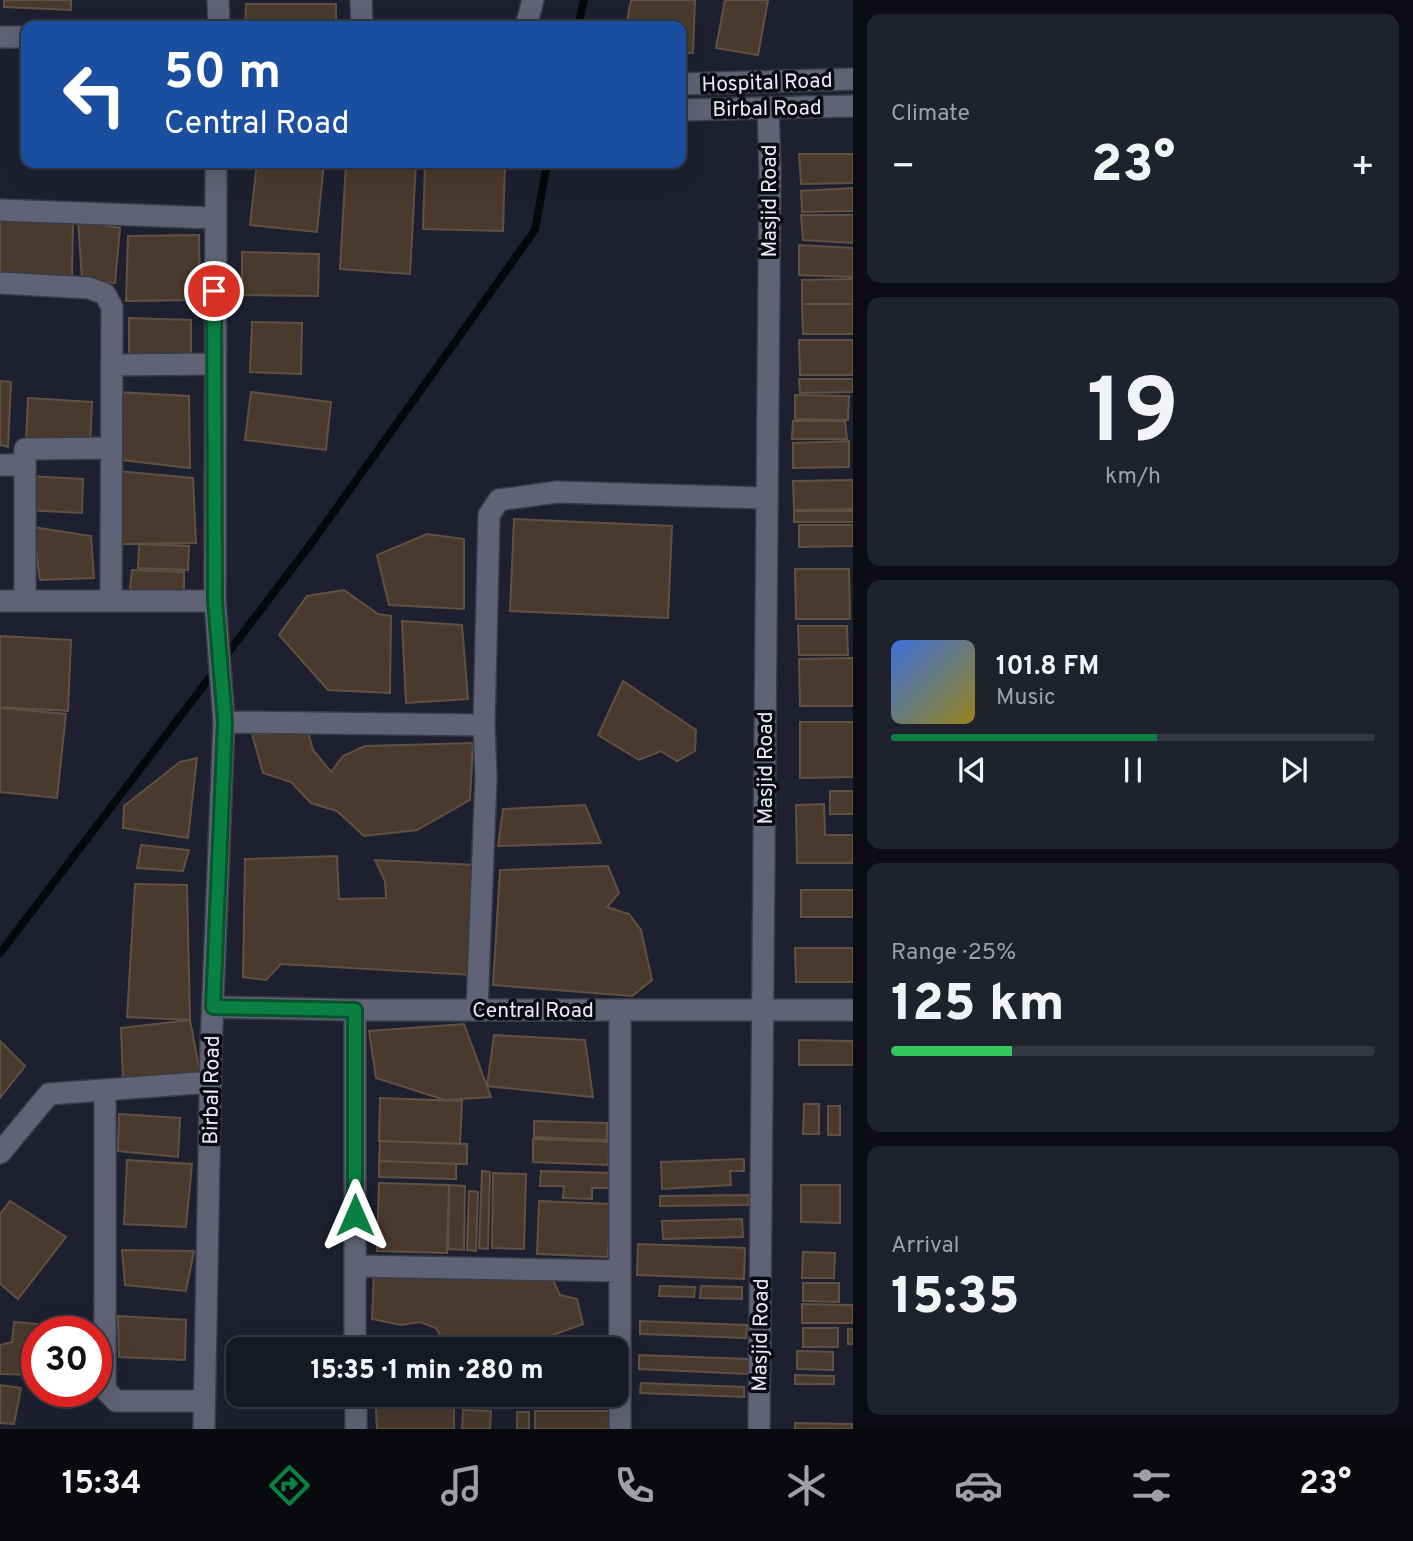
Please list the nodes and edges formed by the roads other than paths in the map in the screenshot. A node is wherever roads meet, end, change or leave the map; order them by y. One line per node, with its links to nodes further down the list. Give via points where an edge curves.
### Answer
1 (218, 0): 4 (street)
2 (361, 0): 5 (street)
3 (533, 0): 6 (street)
4 (219, 21)
5 (362, 21)
6 (527, 21)
7 (0, 37): 8 (street)
8 (21, 37)
9 (853, 79): 10 (street, Hospital Road)
10 (686, 84)
11 (853, 106): 12 (street, Birbal Road)
12 (768, 108): 13 (street, Birbal Road); 23 (street, Masjid Road)
13 (686, 110)
14 (216, 168): 16 (street, Birbal Road)
15 (0, 210): 16 (street)
16 (214, 218): 18 (street, Birbal Road)
17 (0, 283): 19 (street, via 89,288 105,294 112,307)
18 (214, 364): 19 (street); 27 (street, Birbal Road)
19 (112, 365): 20 (street)
20 (112, 447): 22 (street, via 27,447); 26 (street)
21 (0, 465): 22 (street)
22 (23, 465): 25 (street)
23 (767, 498): 29 (street, via 556,492 499,500 489,515 486,536); 34 (street, Masjid Road)
24 (0, 601): 25 (street)
25 (25, 601): 26 (street)
26 (111, 601): 27 (street)
27 (215, 601): 28 (street, Birbal Road)
28 (225, 722): 29 (street); 30 (street, Birbal Road)
29 (484, 725): 32 (street)
30 (213, 1007): 31 (street, Central Road); 36 (street, Birbal Road)
31 (355, 1010): 32 (street, Central Road); 39 (street)
32 (477, 1010): 33 (street, Central Road)
33 (620, 1010): 34 (street, Central Road); 40 (street)
34 (763, 1010): 35 (street, Central Road); 47 (street, Masjid Road)
35 (853, 1010)
36 (211, 1082): 37 (street); 42 (street, Birbal Road)
37 (106, 1090): 38 (street, via 49,1094); 42 (street, via 105,1389 116,1401)
38 (0, 1153)
39 (355, 1266): 40 (street); 41 (street)
40 (620, 1270): 46 (street)
41 (355, 1337)
42 (204, 1401): 44 (street, Birbal Road)
43 (356, 1407): 45 (street)
44 (204, 1429)
45 (356, 1429)
46 (620, 1429)
47 (759, 1429)

